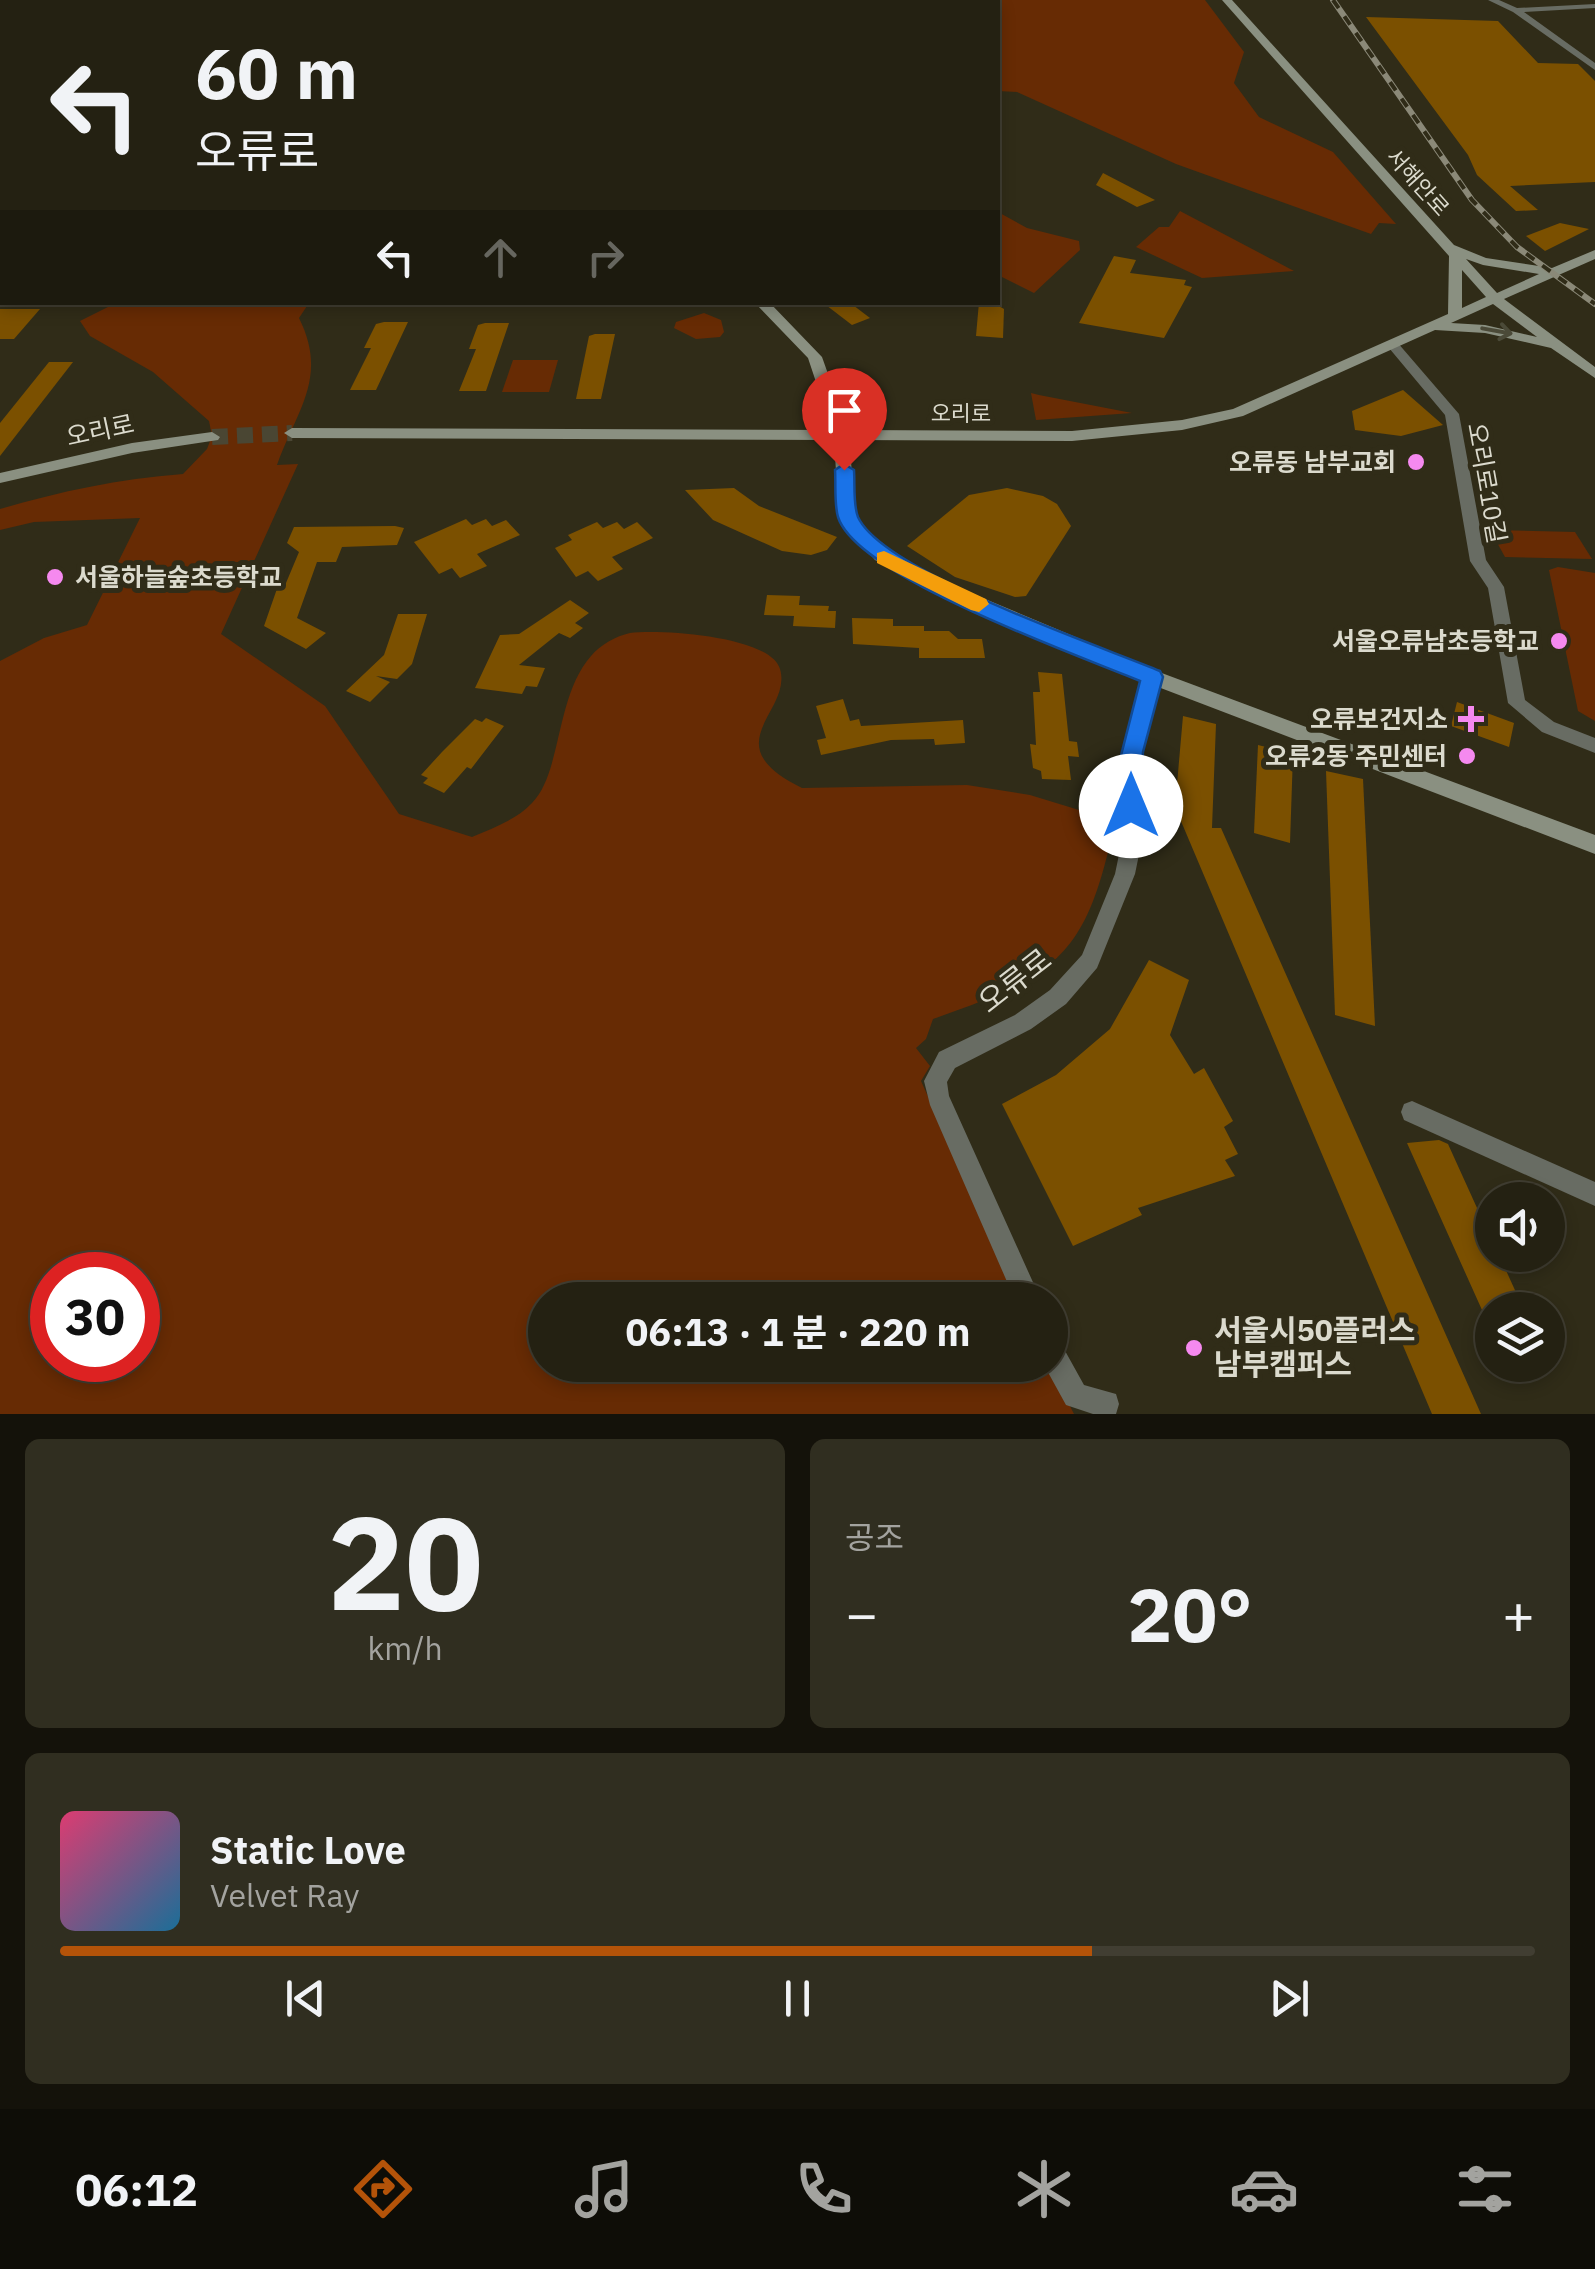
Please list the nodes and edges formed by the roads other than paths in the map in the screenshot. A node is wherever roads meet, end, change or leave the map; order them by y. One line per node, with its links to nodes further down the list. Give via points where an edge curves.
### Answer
1 (1227, 0): 6 (main road, 서해안로)
2 (1492, 0): 4 (street)
3 (1595, 6): 4 (street)
4 (1516, 10): 5 (street)
5 (1595, 67)
6 (1450, 251): 8 (main road); 9 (main road, 서해안로); 11 (main road)
7 (1595, 254): 8 (main road, 오리로)
8 (1553, 272): 9 (main road, 오리로)
9 (1495, 298): 11 (main road, 오리로); 14 (main road, 서해안로)
10 (764, 305): 17 (main road, via 815,357)
11 (1456, 316): 12 (main road, 오리로)
12 (1432, 327): 13 (main road, 오리로); 14 (main road, one-way to 14, via 1507,332)
13 (1393, 345): 17 (main road, 오리로, via 1238,413 1182,425 1072,436); 21 (street, 오리로10길, via 1452,414 1478,561 1496,587 1517,704 1548,728)
14 (1561, 348): 15 (main road, 서해안로)
15 (1595, 374)
16 (292, 433): 17 (main road, 오리로)
17 (841, 434): 20 (main road, via 848,518 869,547 960,596)
18 (212, 437): 19 (main road, 오리로)
19 (0, 478)
20 (1152, 677): 22 (main road); 25 (street, 오류로, via 1127,779 1133,835 1125,874 1090,961 1058,997 1023,1022 947,1060 935,1081)
21 (1595, 746)
22 (1595, 845)
23 (1412, 1112): 24 (street)
24 (1595, 1194)
25 (1020, 1282)
26 (1068, 1382): 27 (street, via 1075,1396)
27 (1106, 1404)

